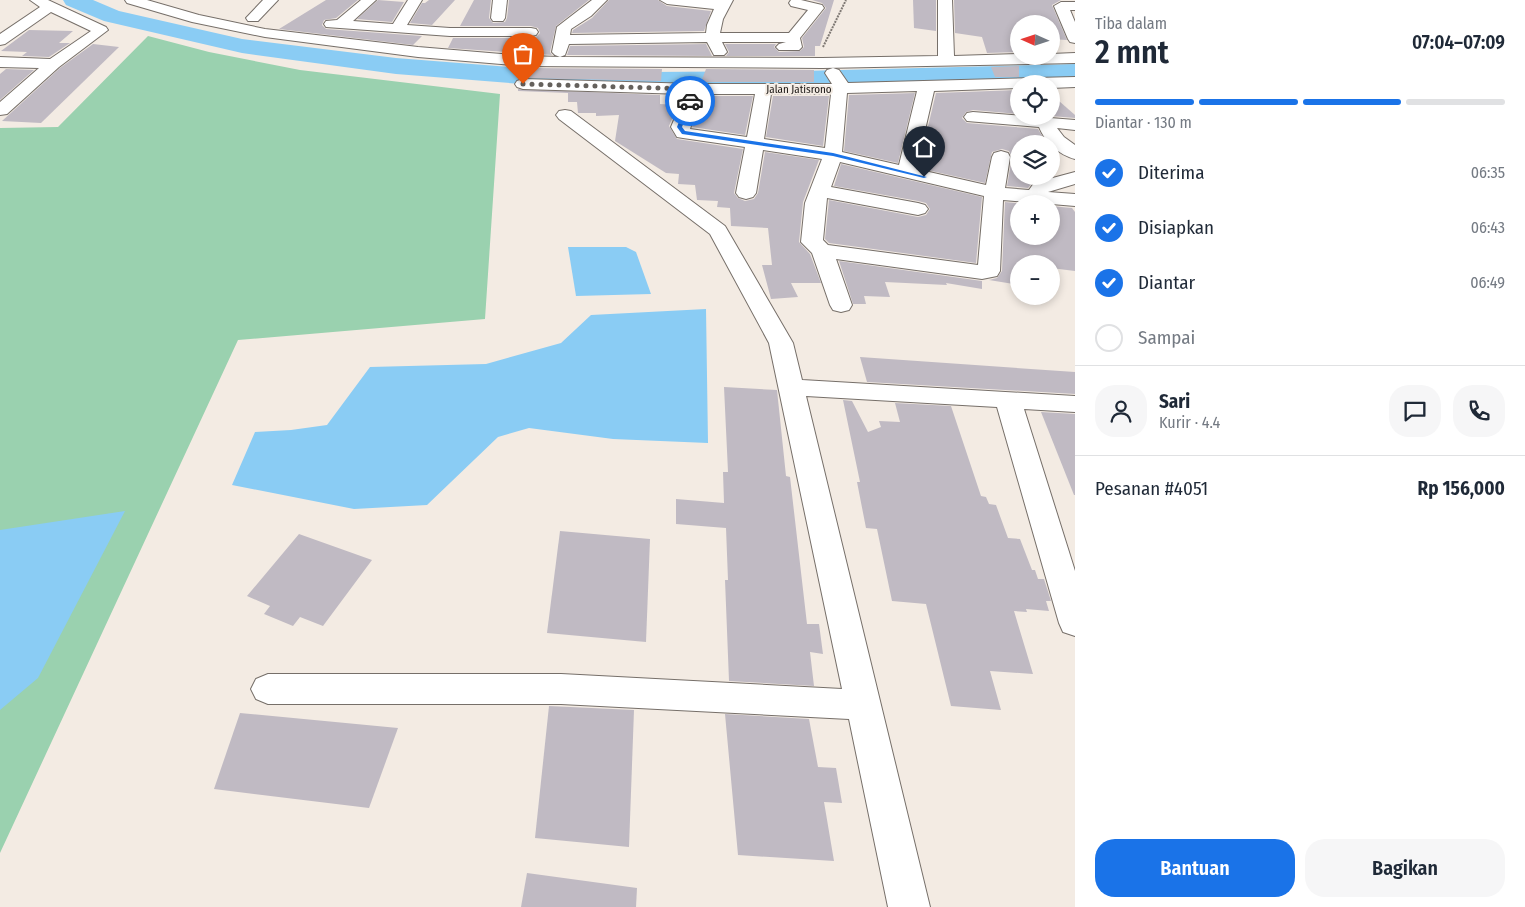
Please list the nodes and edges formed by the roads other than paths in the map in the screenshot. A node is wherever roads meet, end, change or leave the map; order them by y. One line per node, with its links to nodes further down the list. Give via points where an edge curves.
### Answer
1 (37, 0): 15 (street)
2 (132, 0): 17 (street)
3 (271, 0): 20 (street)
4 (369, 0): 24 (street)
5 (376, 0): 6 (street)
6 (384, 0)
7 (397, 0): 8 (street)
8 (404, 0)
9 (414, 0): 25 (street)
10 (500, 0): 21 (street)
11 (600, 0): 29 (street, via 586,14 564,27)
12 (667, 0): 14 (street)
13 (945, 0): 38 (street)
14 (725, 3): 31 (street, via 716,16)
15 (51, 6): 30 (street); 41 (street, via 101,30)
16 (1075, 6): 28 (street, via 1061,6)
17 (187, 10): 20 (street); 37 (street, via 265,33 418,52)
18 (787, 16): 27 (street); 27 (street, via 817,8); 31 (street)
19 (535, 17): 26 (street)
20 (253, 18): 22 (street)
21 (498, 18)
22 (269, 19)
23 (314, 23): 24 (street)
24 (340, 25): 25 (street)
25 (397, 28): 26 (street)
26 (531, 32): 37 (street)
27 (794, 38): 31 (street, via 793,47)
28 (1075, 39)
29 (561, 40): 31 (street); 40 (street)
30 (0, 41)
31 (716, 45)
32 (983, 46): 35 (street, via 984,52 990,55)
33 (1075, 51): 34 (street)
34 (1060, 52)
35 (1010, 54)
36 (1075, 58): 38 (street)
37 (525, 61): 40 (street)
38 (946, 61): 42 (street)
39 (0, 62): 41 (street)
40 (560, 63): 42 (street)
41 (52, 64): 52 (street)
42 (824, 65): 48 (street)
43 (1060, 82): 44 (street, Jalan Jatisrono)
44 (1075, 82)
45 (1010, 83): 47 (street, Jalan Jatisrono)
46 (523, 84): 50 (street, Jalan Jatisrono)
47 (982, 84): 49 (street, Jalan Jatisrono); 55 (street)
48 (839, 86): 49 (street, Jalan Jatisrono); 51 (street, Jalan Jatisrono); 60 (street)
49 (927, 86): 62 (street)
50 (694, 89): 51 (street, Jalan Jatisrono); 58 (street, via 680,127 683,133)
51 (764, 89): 58 (street)
52 (2, 107)
53 (565, 115): 74 (street, via 718,230 781,343)
54 (973, 117): 56 (street)
55 (1010, 118)
56 (1010, 119)
57 (1055, 125): 59 (street, via 1050,131 1054,137)
58 (754, 142): 60 (street); 65 (street)
59 (1075, 152)
60 (833, 154): 62 (street); 64 (street)
61 (1001, 157): 66 (street)
62 (906, 173): 66 (street)
63 (1075, 178): 68 (street, via 1041,187)
64 (819, 191): 71 (street); 72 (street, via 812,242)
65 (746, 193)
66 (994, 193): 67 (street); 72 (street, via 989,271)
67 (1014, 195)
68 (1035, 195)
69 (1060, 199): 70 (street)
70 (1075, 200)
71 (918, 208)
72 (819, 250): 73 (street)
73 (841, 305)
74 (791, 387): 75 (street); 79 (street)
75 (1008, 400): 76 (street); 77 (street)
76 (1075, 404)
77 (1072, 608)
78 (268, 690): 79 (street, via 562,690)
79 (863, 705): 80 (street)
80 (909, 907)

